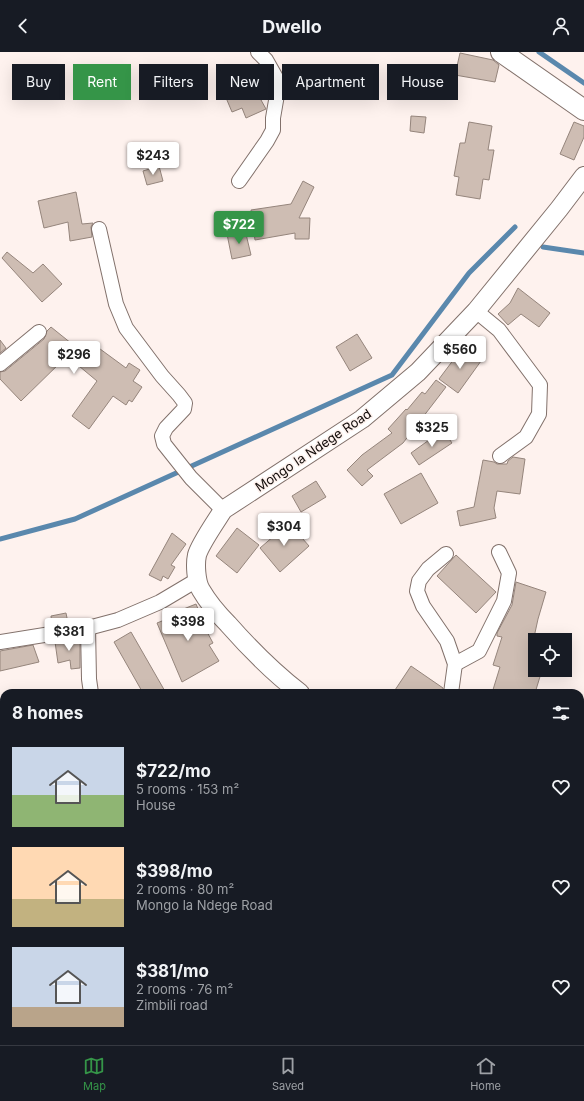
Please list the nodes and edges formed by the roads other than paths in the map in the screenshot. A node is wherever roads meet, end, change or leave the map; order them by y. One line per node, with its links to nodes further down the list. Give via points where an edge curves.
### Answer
1 (258, 52): 5 (street, via 266,60 279,83 273,130)
2 (501, 52): 3 (main road)
3 (584, 110)
4 (584, 176): 7 (street, Mongo la Ndege Road)
5 (239, 181)
6 (99, 229): 11 (street, via 116,304 126,328 185,403 184,409 166,428 162,436 164,444)
7 (476, 312): 10 (street, via 499,330 540,385 539,414 526,437); 11 (street, Mongo la Ndege Road, via 418,372 362,419)
8 (40, 332): 9 (street)
9 (0, 364)
10 (500, 456)
11 (223, 510): 14 (street, Mongo la Ndege Road, via 197,554)
12 (499, 552): 17 (street, via 510,573 504,601 479,651)
13 (446, 554): 17 (street, via 428,569 419,581 417,591 423,606 447,641)
14 (197, 580): 15 (street, via 160,602 118,620); 19 (street, Mongo la Ndege Road, via 201,590 239,637)
15 (88, 628): 16 (street); 18 (street)
16 (0, 642)
17 (455, 664): 20 (street)
18 (90, 689)
19 (295, 689)
20 (452, 689)

